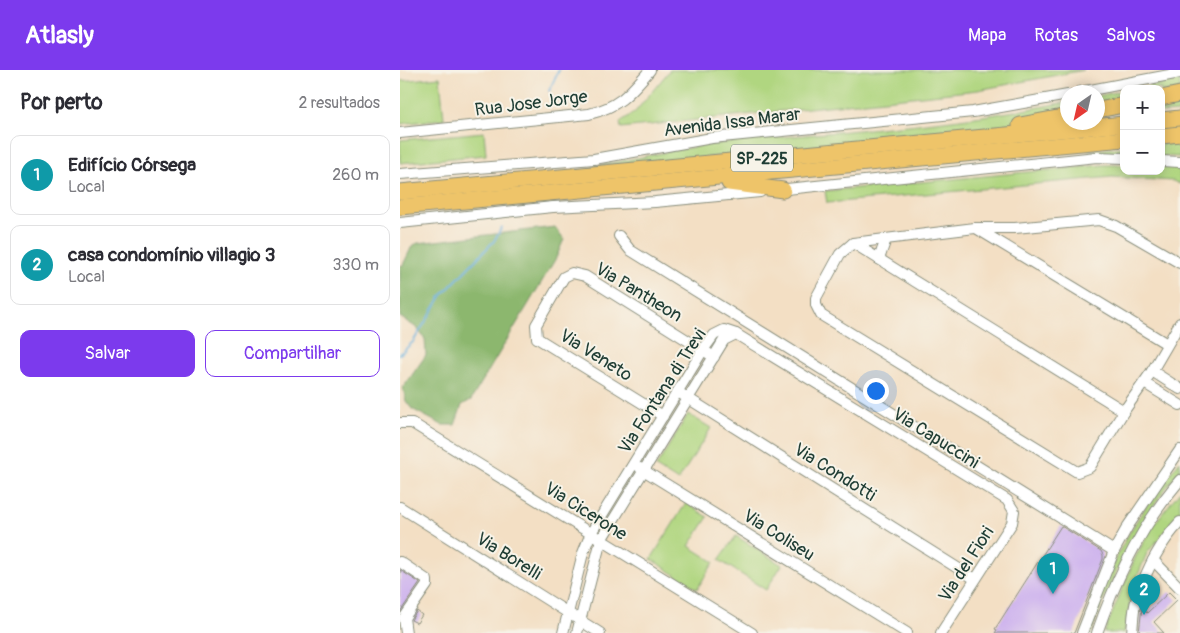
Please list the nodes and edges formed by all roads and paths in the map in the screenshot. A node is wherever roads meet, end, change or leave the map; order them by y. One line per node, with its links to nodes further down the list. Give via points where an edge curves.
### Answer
1 (650, 70): 13 (street, Rua Jose Jorge, via 614,105 589,114)
2 (1180, 73): 3 (street)
3 (1105, 87)
4 (1180, 94): 6 (highway)
5 (1060, 96): 21 (street, Avenida Issa Marar, via 973,112 712,138 594,159)
6 (1165, 97)
7 (1120, 106): 8 (highway)
8 (1105, 109)
9 (1060, 117): 16 (highway)
10 (1180, 118): 11 (highway)
11 (1165, 120)
12 (1120, 124): 16 (highway, SP-225)
13 (400, 134)
14 (1180, 134): 15 (highway)
15 (1165, 136)
16 (968, 138): 24 (highway, SP-225)
17 (1120, 139): 22 (highway, SP-225)
18 (1120, 158): 23 (street, via 1058,161)
19 (1165, 160): 20 (street)
20 (1180, 162)
21 (400, 174)
22 (702, 179): 23 (highway); 25 (highway, SP-225)
23 (783, 190): 26 (street, via 656,202 553,207)
24 (400, 192)
25 (400, 207)
26 (400, 223)
27 (975, 228): 28 (street); 30 (street); 32 (street)
28 (1015, 228): 32 (street); 34 (street, via 1105,221)
29 (620, 236): 59 (street, via 630,250)
30 (886, 239): 31 (street); 33 (street)
31 (853, 243): 33 (street); 47 (street, via 840,254 816,298 821,314 1077,472 1090,468)
32 (1008, 247): 38 (street)
33 (879, 259): 47 (street)
34 (1180, 263)
35 (1180, 323): 38 (street)
36 (736, 334): 39 (street, Via Fontana di Trevi, via 724,330 714,335); 40 (street, Via Fontana di Trevi, via 724,340); 55 (street, Via Capuccini, via 1007,500)
37 (537, 338): 39 (street, Via Pantheon, via 536,326 564,277 572,273 585,276); 48 (street, Via Veneto)
38 (1167, 344): 41 (street)
39 (703, 350): 40 (street, Via Pantheon); 44 (street, Via Fontana di Trevi)
40 (714, 357): 45 (street, Via Fontana di Trevi)
41 (1152, 371): 42 (street); 43 (street)
42 (1144, 383): 46 (street); 47 (street)
43 (1180, 389)
44 (678, 392): 45 (street, Via Condotti); 48 (street, Via Fontana di Trevi)
45 (688, 399): 52 (street, Via Fontana di Trevi); 62 (street, Via Condotti)
46 (1180, 406)
47 (1124, 411)
48 (663, 416): 51 (street, Via Fontana di Trevi)
49 (400, 422): 57 (street, Via Cicerone, via 412,423)
50 (1180, 450): 59 (street)
51 (634, 464): 52 (street, Via Coliseu); 57 (street, Via Fontana di Trevi)
52 (644, 471): 58 (street, Via Fontana di Trevi); 72 (street, Via Coliseu)
53 (1180, 480): 75 (street, via 1124,564)
54 (400, 508): 64 (street, Via Borelli)
55 (1014, 511): 62 (street, Via del Fiori, via 1012,523)
56 (1180, 522): 60 (street)
57 (591, 533): 58 (street, Via Cicerone); 64 (street, Via Fontana di Trevi)
58 (601, 540): 66 (street, Via Fontana di Trevi); 71 (street, Via Cicerone)
59 (1114, 551): 74 (street)
60 (1153, 560): 63 (street); 76 (street, via 1136,599)
61 (400, 562): 65 (street, via 427,580 427,585)
62 (975, 578): 73 (street, Via del Fiori)
63 (1180, 588)
64 (569, 613): 66 (street, Via Borelli); 69 (street, Via Fontana di Trevi)
65 (402, 619): 68 (street)
66 (581, 620): 67 (street, Via Borelli); 70 (street, Via Fontana di Trevi)
67 (594, 631)
68 (406, 633)
69 (563, 633)
70 (578, 633)
71 (752, 633)
72 (908, 633)
73 (941, 633)
74 (1082, 633)
75 (1096, 633)
76 (1132, 633)

